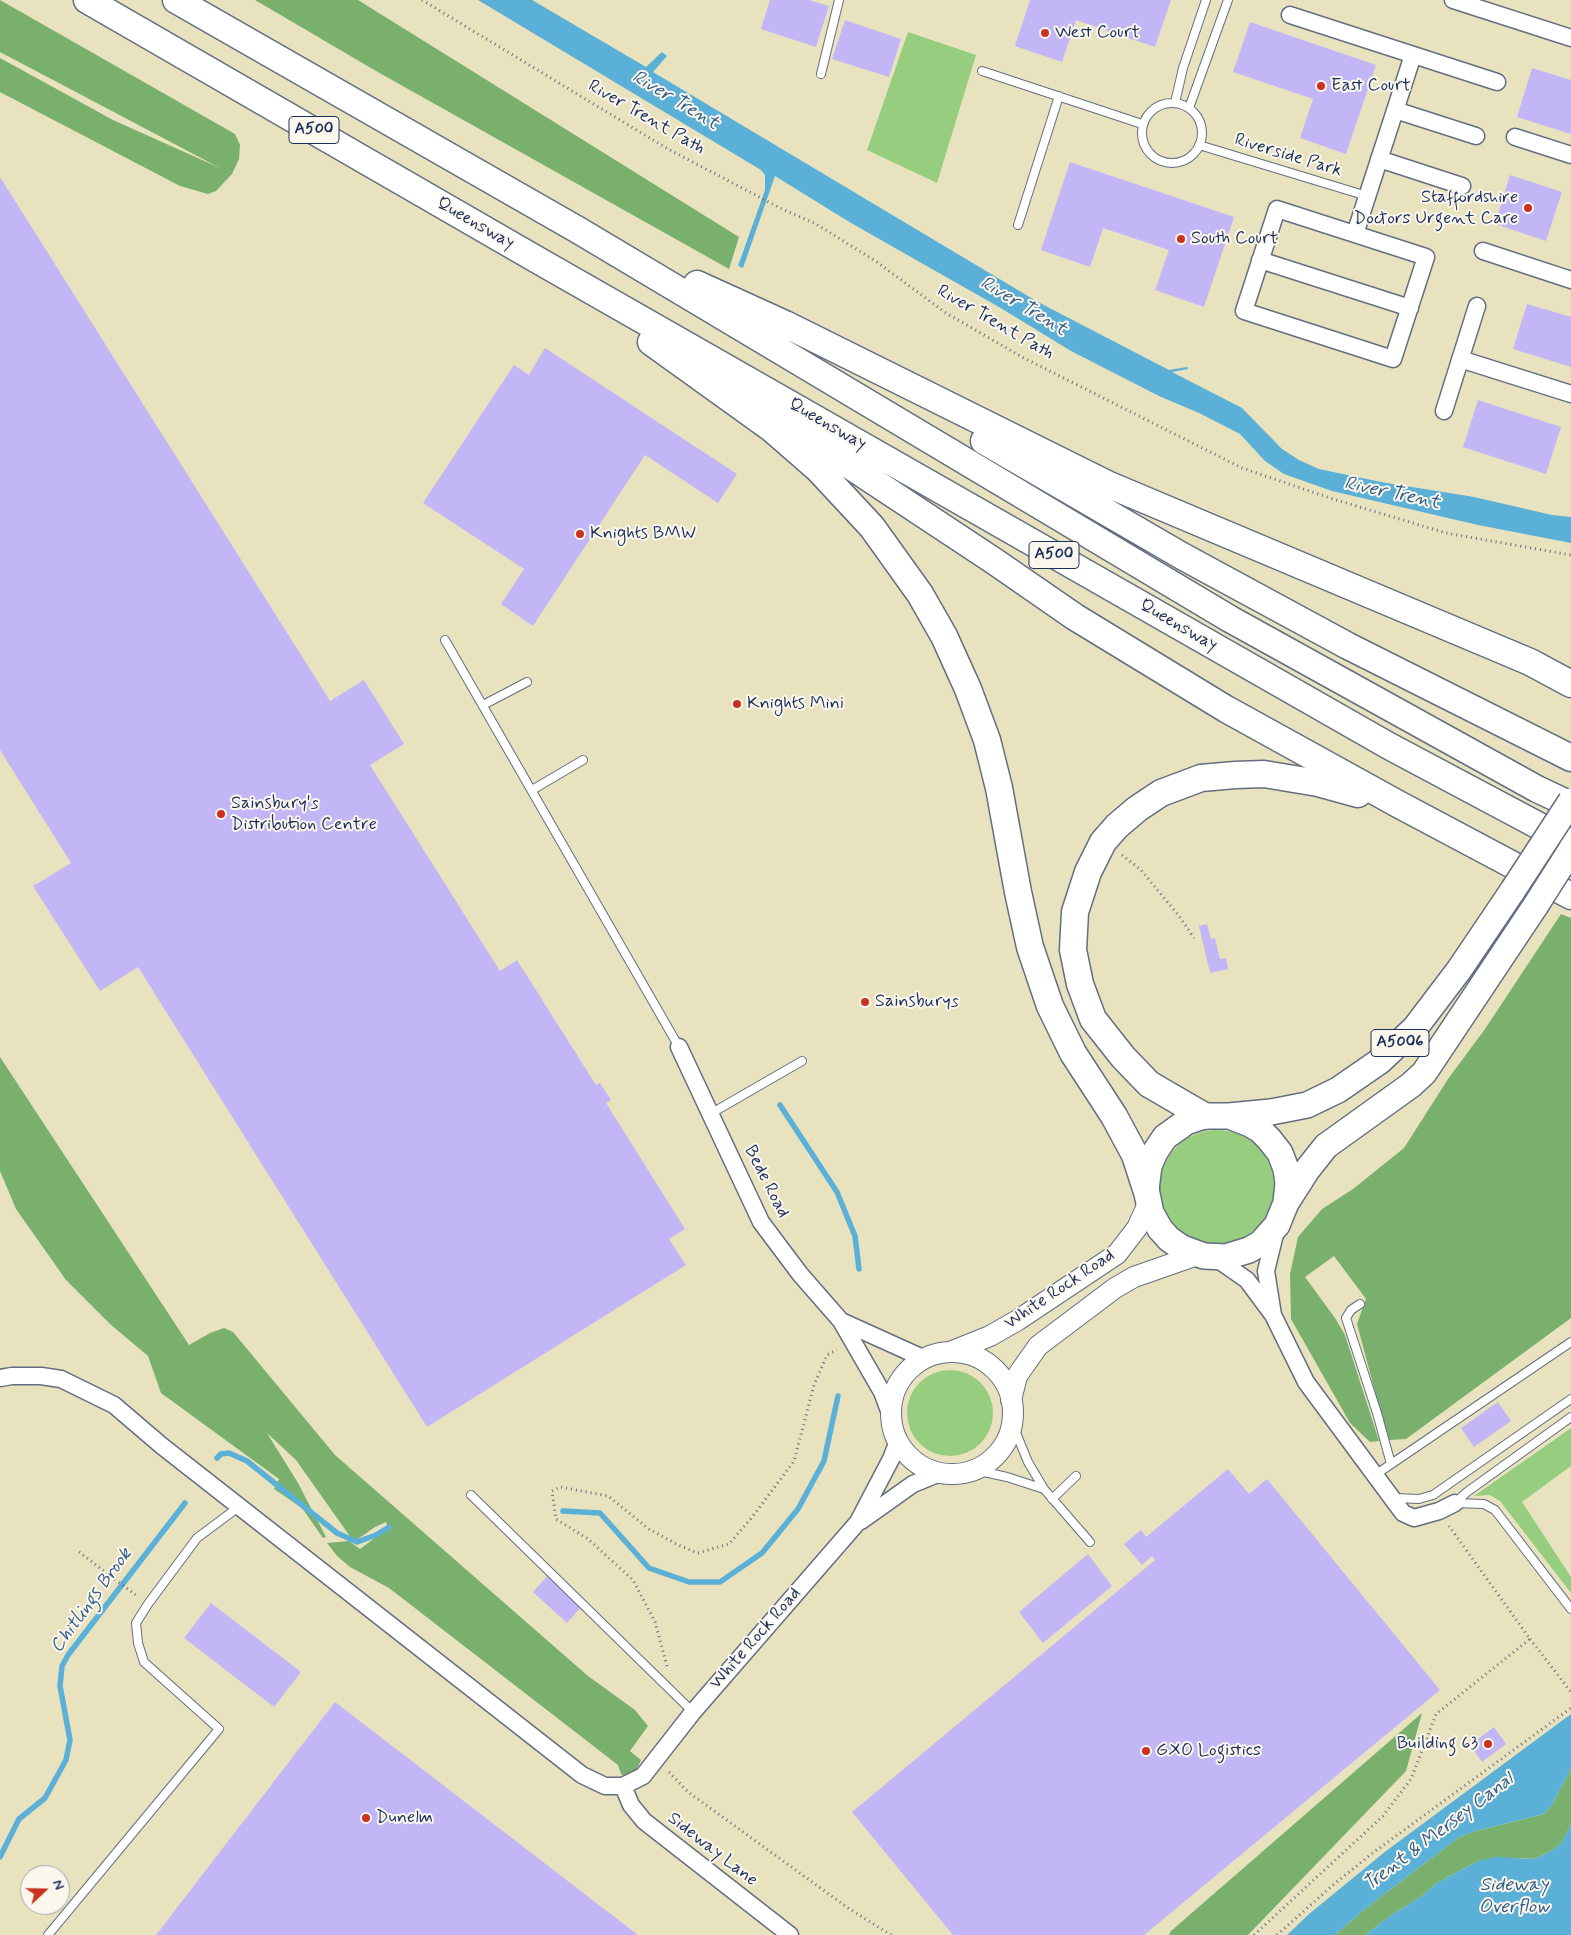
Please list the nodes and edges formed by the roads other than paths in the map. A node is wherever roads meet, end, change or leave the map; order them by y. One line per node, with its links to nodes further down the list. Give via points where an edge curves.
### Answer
1 (86, 0): 31 (highway, Queensway / A500)
2 (176, 0): 27 (highway, Queensway / A500)
3 (839, 0): 12 (lane)
4 (1206, 0): 15 (lane)
5 (1228, 0): 16 (lane)
6 (1453, 0): 7 (street)
7 (1487, 6): 9 (street)
8 (1290, 15): 10 (street)
9 (1571, 38)
10 (1413, 55): 13 (street); 17 (street)
11 (982, 71): 14 (lane)
12 (820, 74)
13 (1497, 82)
14 (1059, 96): 18 (lane); 26 (lane)
15 (1175, 103): 16 (lane); 18 (lane, via 1152,110)
16 (1189, 108): 21 (lane, via 1201,125)
17 (1395, 110): 19 (street); 23 (street)
18 (1142, 124): 21 (lane, via 1144,146 1158,160 1167,163 1186,159)
19 (1476, 136)
20 (1515, 137): 22 (street)
21 (1199, 145): 25 (lane, Riverside Park)
22 (1571, 155)
23 (1379, 160): 24 (street); 25 (street)
24 (1462, 186)
25 (1367, 196): 28 (street)
26 (1018, 225)
27 (578, 230): 35 (highway); 50 (highway, Queensway / A500, via 1230,619)
28 (1355, 234): 30 (street, via 1277,209); 34 (street, via 1426,257)
29 (1483, 251): 32 (street)
30 (1260, 260): 34 (street); 34 (street, via 1244,311 1374,353 1393,359)
31 (541, 262): 49 (highway, via 1075,617 1226,709); 51 (highway, Queensway / A500, via 1380,741); 58 (highway, via 778,434 818,469 872,527 920,594 968,689 986,740 999,788 1030,947 1050,1006 1073,1053 1134,1155)
32 (1571, 280)
33 (1477, 306): 36 (street)
34 (1410, 308)
35 (785, 324): 40 (highway, via 1107,484); 45 (highway, via 1182,556 1348,646)
36 (1460, 359): 37 (street); 38 (street)
37 (1571, 394)
38 (1444, 411)
39 (445, 640): 44 (lane)
40 (1530, 662): 41 (highway); 43 (highway)
41 (1571, 668)
42 (527, 682): 44 (lane)
43 (1571, 684)
44 (483, 705): 47 (lane)
45 (1571, 758)
46 (583, 760): 47 (lane)
47 (532, 790): 54 (lane)
48 (1571, 801): 57 (main road, A5006, bridge, via 1459,970 1415,1028 1380,1062 1338,1090 1307,1104 1271,1112)
49 (1398, 804): 53 (highway); 57 (highway, via 1318,783 1264,774 1201,778 1162,793 1137,809 1103,842 1074,912 1073,950 1080,984 1093,1019 1149,1084)
50 (1571, 805)
51 (1571, 843)
52 (1571, 850): 59 (main road, A5006, bridge, via 1424,1073 1326,1146 1307,1170)
53 (1571, 896)
54 (679, 1047): 56 (street, Bede Road)
55 (802, 1061): 56 (lane)
56 (710, 1114): 63 (street, Bede Road, via 761,1222)
57 (1217, 1116): 58 (main road, via 1186,1122 1165,1137 1149,1166); 59 (main road, via 1250,1124 1270,1138 1280,1153 1288,1183)
58 (1147, 1197): 60 (main road, via 1151,1213 1169,1239 1182,1248); 65 (street, White Rock Road, via 1137,1228 1117,1254 1018,1320 990,1336)
59 (1281, 1214): 60 (main road, via 1261,1242 1248,1250 1226,1257); 62 (street, via 1266,1271)
60 (1206, 1256): 62 (street, via 1247,1280); 68 (street, White Rock Road, via 1134,1277 1038,1346 1017,1376)
61 (1360, 1304): 74 (lane, via 1346,1318)
62 (1273, 1315): 77 (street, via 1306,1382)
63 (841, 1321): 66 (street, Bede Road); 70 (street, Bede Road, via 882,1392)
64 (1571, 1342): 74 (lane)
65 (950, 1352): 66 (street); 68 (street, via 971,1356 989,1365 1007,1387)
66 (924, 1359): 70 (street, via 899,1382)
67 (0, 1378): 84 (street, via 61,1379 106,1400)
68 (1011, 1400): 72 (street)
69 (1571, 1400): 82 (lane, via 1434,1496)
70 (891, 1416): 73 (street)
71 (1571, 1418): 83 (lane)
72 (1012, 1423): 75 (street, via 1003,1446); 79 (lane, via 1028,1462)
73 (898, 1441): 76 (street, via 915,1462); 85 (street, White Rock Road)
74 (1391, 1464): 77 (lane)
75 (976, 1470): 76 (street); 79 (lane)
76 (940, 1473): 85 (street, White Rock Road, via 913,1484)
77 (1375, 1475): 82 (street)
78 (1076, 1476): 81 (lane)
79 (1044, 1489): 81 (lane)
80 (471, 1496): 88 (lane)
81 (1052, 1498): 86 (lane)
82 (1392, 1498): 83 (street, via 1403,1513 1414,1518)
83 (1455, 1503): 87 (lane, via 1484,1504 1495,1510)
84 (240, 1506): 89 (street, via 582,1775 605,1786); 90 (lane, via 197,1538 136,1623 144,1662 219,1729)
85 (858, 1522): 88 (street, White Rock Road)
86 (1090, 1542)
87 (1571, 1609)
88 (693, 1712): 89 (street, White Rock Road, via 643,1776)
89 (623, 1786): 91 (street, Sideway Lane, via 630,1805 644,1822)
90 (48, 1935)
91 (790, 1935)

